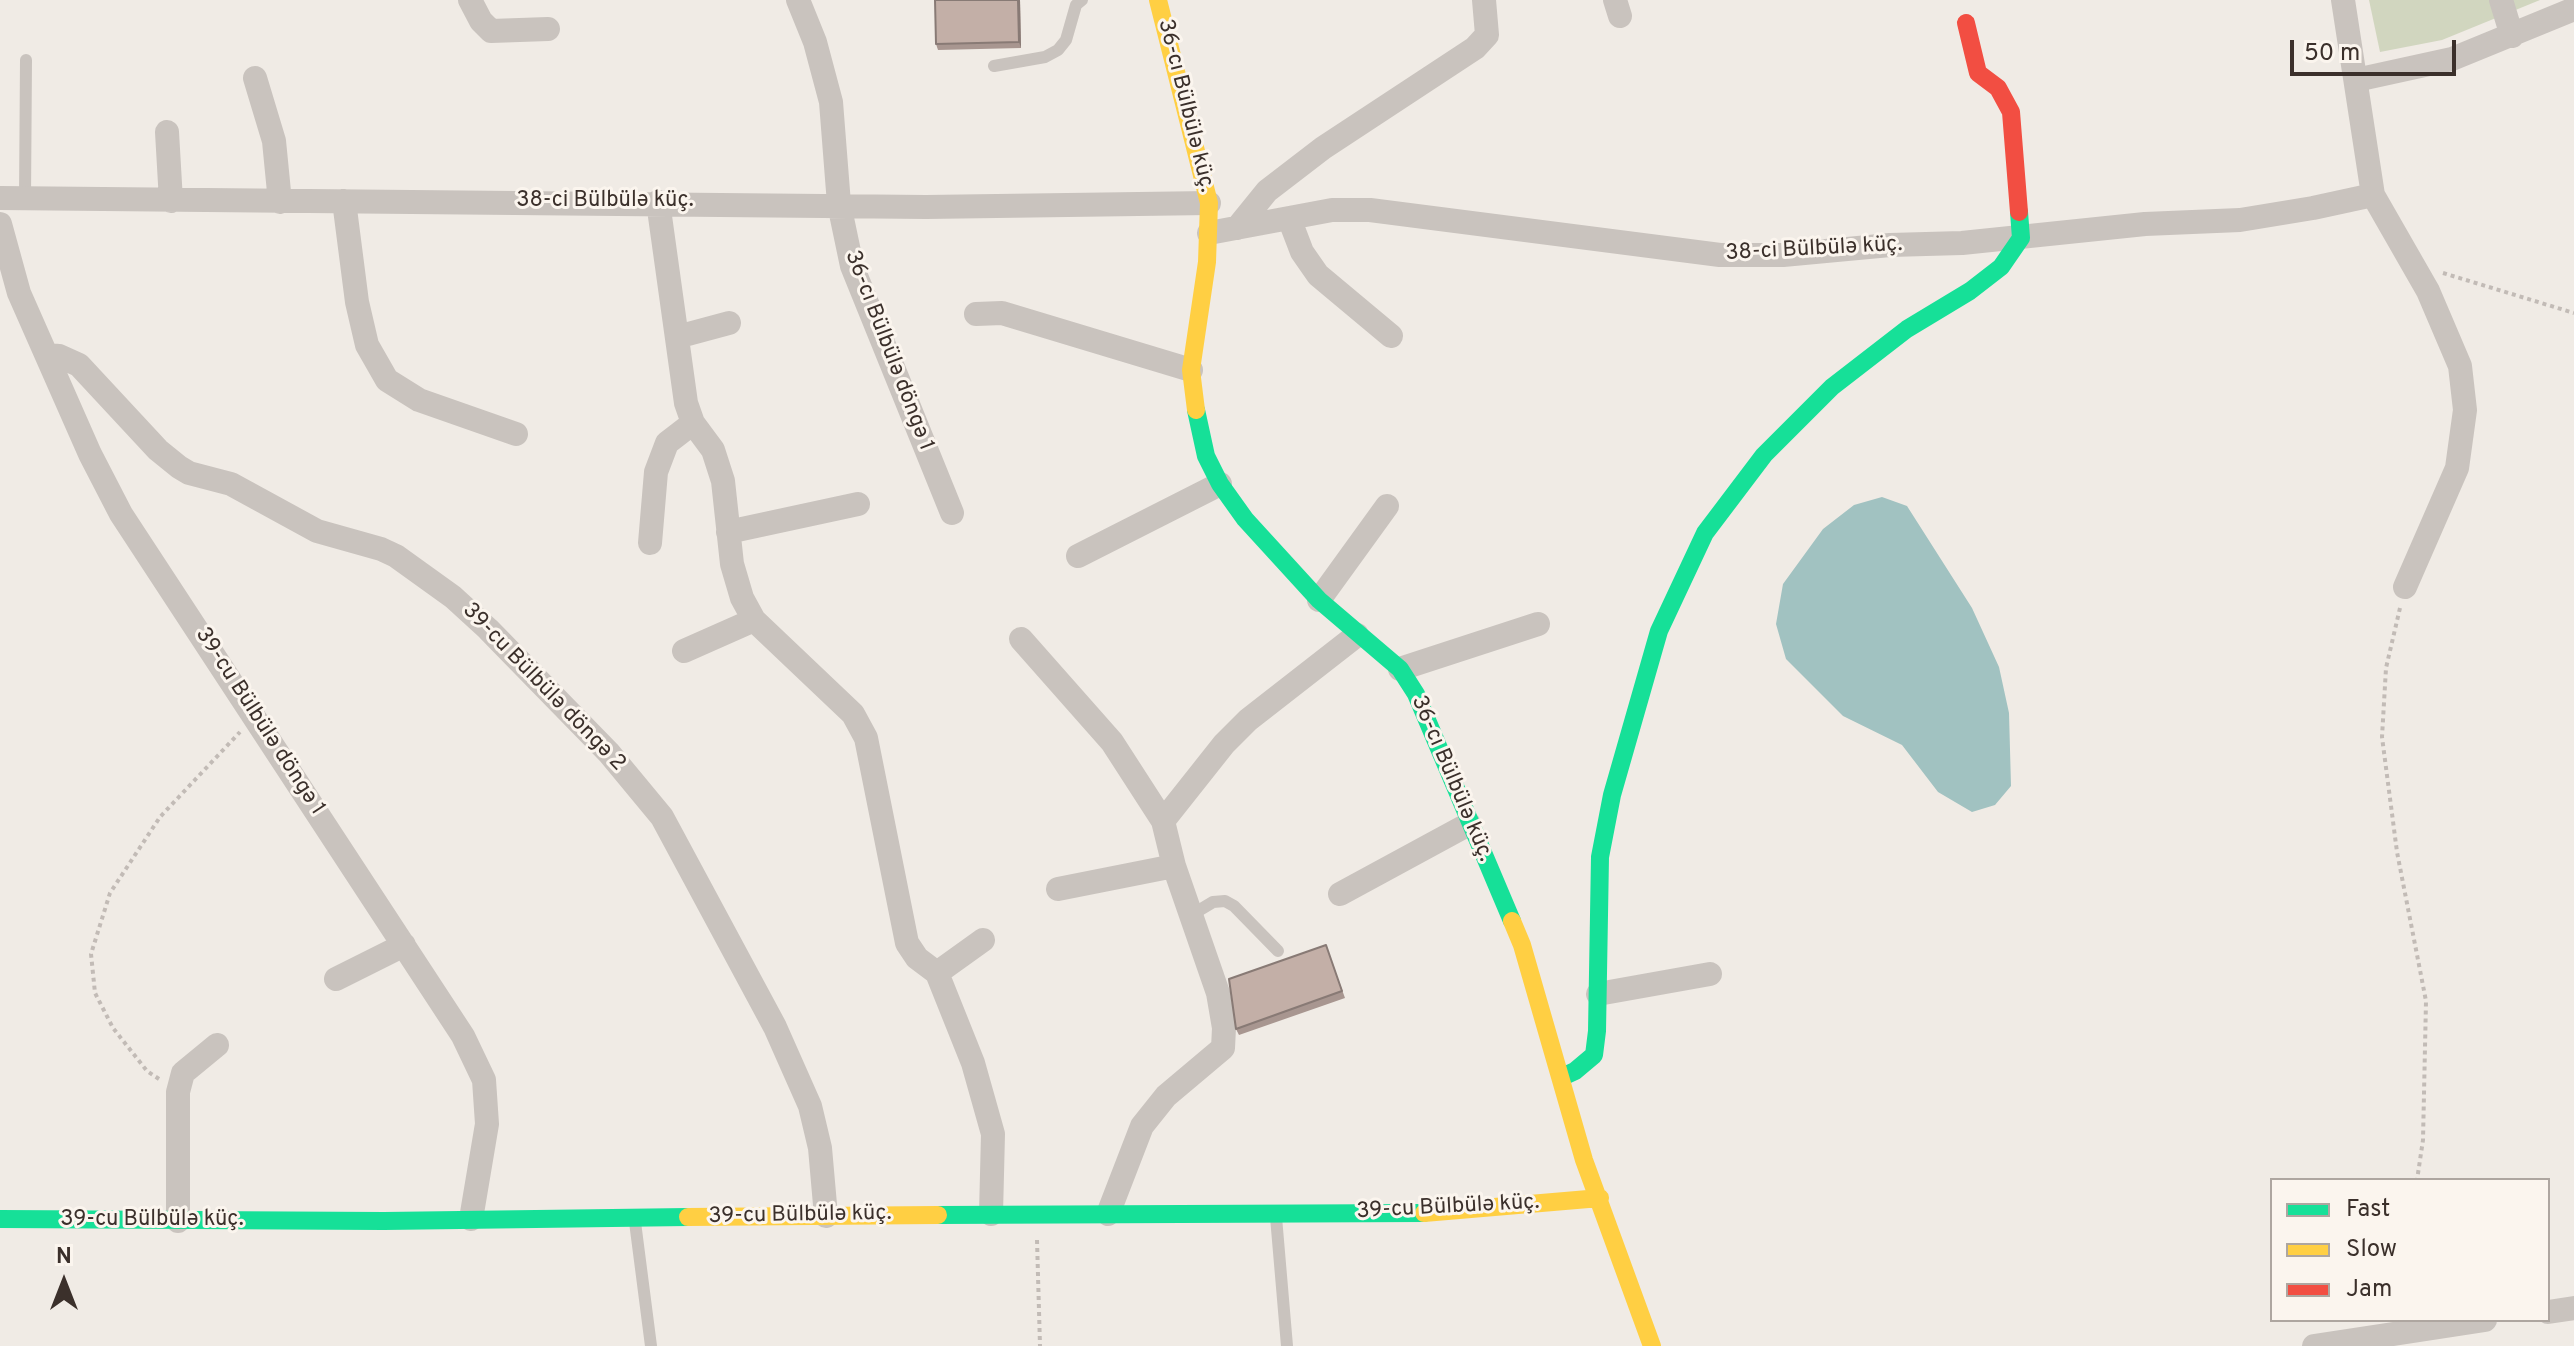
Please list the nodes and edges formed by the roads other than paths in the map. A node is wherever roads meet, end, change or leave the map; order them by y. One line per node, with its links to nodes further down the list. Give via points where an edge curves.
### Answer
1 (470, 0): 10 (street, via 491,31)
2 (798, 0): 25 (street, 36-cı Bülbülə döngə 1, via 831,102)
3 (1082, 0): 13 (lane, via 1058,50)
4 (1158, 0): 24 (street, 36-cı Bülbülə küç.)
5 (1484, 0): 28 (street, via 1487,35 1475,48 1323,148 1267,191)
6 (2343, 0): 15 (street)
7 (2501, 0): 11 (street)
8 (2574, 9): 11 (street)
9 (1966, 23): 30 (street, via 1978,73 1998,88 2011,112)
10 (548, 29)
11 (2512, 36): 15 (street, via 2452,59)
12 (26, 60): 19 (lane)
13 (994, 66)
14 (255, 78): 22 (street, via 274,141)
15 (2356, 80): 17 (street)
16 (167, 132): 20 (street)
17 (2373, 195): 30 (street, 38-ci Bülbülə küç., via 2240,220); 46 (street, via 2428,291 2460,366 2465,410 2457,468)
18 (0, 198): 19 (street, 38-ci Bülbülə küç.)
19 (25, 198): 20 (street, 38-ci Bülbülə küç.)
20 (171, 201): 22 (street, 38-ci Bülbülə küç.)
21 (344, 201): 22 (street, 38-ci Bülbülə küç.); 23 (street, 38-ci Bülbülə küç.); 38 (street, via 367,345 387,380 419,400)
22 (280, 202)
23 (658, 202): 25 (street, 38-ci Bülbülə küç.); 34 (street)
24 (1209, 203): 25 (street, 38-ci Bülbülə küç.); 29 (street, 36-cı Bülbülə küç.)
25 (839, 204): 42 (street, 36-cı Bülbülə döngə 1, via 852,266)
26 (1289, 218): 28 (street, 38-ci Bülbülə küç.); 30 (street, 38-ci Bülbülə küç., via 1370,210 1720,255); 33 (street, via 1318,275)
27 (0, 224): 35 (street, 39-cu Bülbülə döngə 1, via 19,293)
28 (1237, 228): 29 (street, 38-ci Bülbülə küç.)
29 (1209, 233): 36 (street, 36-cı Bülbülə küç.)
30 (2021, 238): 66 (street, via 2001,267 1832,387 1764,455 1705,533 1659,631 1612,795 1600,857)
31 (976, 314): 36 (street, via 1002,313)
32 (729, 323): 34 (street)
33 (1391, 336)
34 (677, 337): 37 (street)
35 (47, 355): 61 (street, 39-cu Bülbülə döngə 1, via 121,514); 73 (street, 39-cu Bülbülə döngə 2, via 79,365 158,450 189,473 231,484 317,531 381,549 419,572 488,629 609,753 662,817 775,1027 810,1106)
36 (1191, 370): 39 (street, 36-cı Bülbülə küç., via 1206,456)
37 (693, 423): 43 (street, via 713,450 723,481); 44 (street, via 667,443 656,472)
38 (516, 434)
39 (1220, 484): 45 (street); 47 (street, 36-cı Bülbülə küç.)
40 (858, 504): 43 (street)
41 (1387, 506): 47 (street)
42 (952, 513)
43 (728, 532): 48 (street, via 738,587)
44 (650, 543)
45 (1078, 556)
46 (2405, 587)
47 (1319, 600): 50 (street, 36-cı Bülbülə küç.)
48 (754, 620): 52 (street); 63 (street, via 853,714 866,738 907,943)
49 (1538, 624): 53 (street)
50 (1357, 635): 53 (street, 36-cı Bülbülə küç.); 54 (street, via 1248,720)
51 (1021, 639): 54 (street, via 1112,742)
52 (684, 651)
53 (1400, 669): 55 (street, 36-cı Bülbülə küç., via 1416,694)
54 (1163, 821): 56 (street)
55 (1469, 824): 58 (street); 68 (street, 36-cı Bülbülə küç., via 1522,945)
56 (1174, 866): 57 (street); 59 (street)
57 (1058, 889)
58 (1340, 894)
59 (1193, 914): 62 (lane, via 1225,901); 71 (street, via 1218,993 1223,1048 1166,1096 1142,1126)
60 (983, 940): 63 (street)
61 (404, 945): 65 (street); 75 (street, 39-cu Bülbülə döngə 1, via 463,1036 484,1080 487,1124)
62 (1278, 951)
63 (937, 973): 70 (street, via 973,1063 993,1134)
64 (1710, 974): 66 (street)
65 (336, 979)
66 (1598, 994): 68 (street, via 1594,1055)
67 (217, 1045): 77 (street, via 183,1073 178,1092)
68 (1562, 1077): 69 (street, 36-cı Bülbülə küç.)
69 (1600, 1198): 72 (street, 39-cu Bülbülə küç., via 1436,1213); 84 (street, 36-cı Bülbülə küç.)
70 (991, 1214): 71 (street, 39-cu Bülbülə küç.); 73 (street, 39-cu Bülbülə küç.)
71 (1108, 1214): 72 (street, 39-cu Bülbülə küç.)
72 (1275, 1214): 83 (lane)
73 (826, 1216): 76 (street, 39-cu Bülbülə küç.)
74 (0, 1219): 77 (street, 39-cu Bülbülə küç.)
75 (471, 1219): 76 (street, 39-cu Bülbülə küç.); 77 (street, 39-cu Bülbülə küç.)
76 (635, 1219): 82 (lane)
77 (178, 1221)
78 (2574, 1308): 79 (street)
79 (2550, 1312)
80 (2475, 1322): 81 (street)
81 (2394, 1339): 85 (street)
82 (651, 1346)
83 (1287, 1346)
84 (1652, 1346)
85 (2314, 1346)

